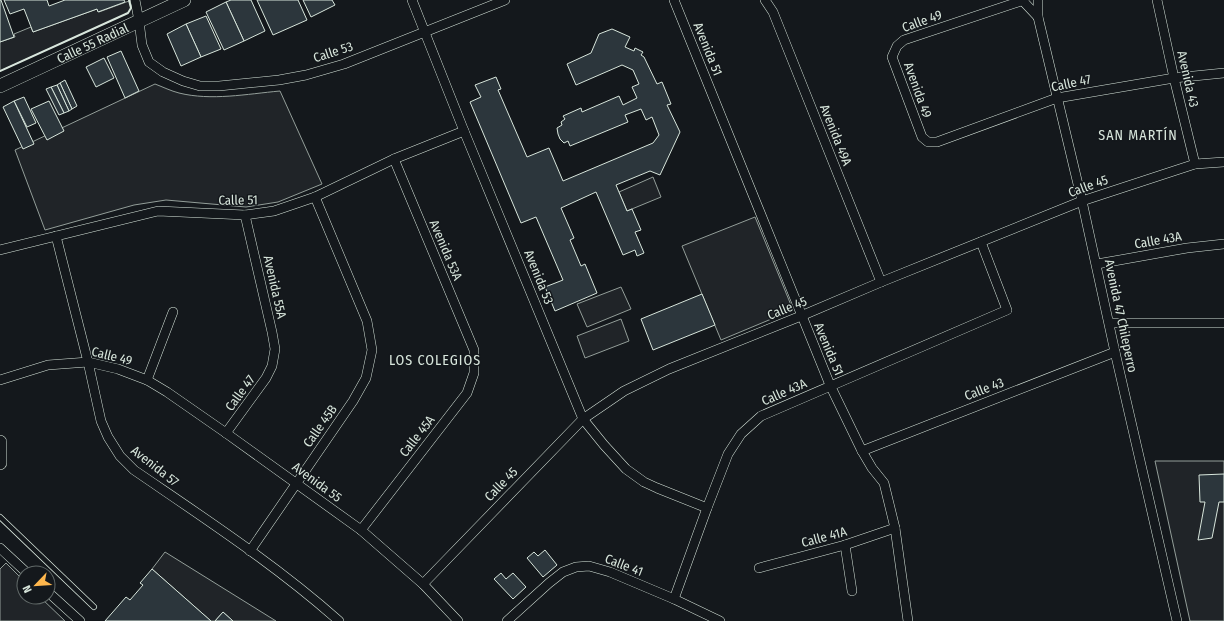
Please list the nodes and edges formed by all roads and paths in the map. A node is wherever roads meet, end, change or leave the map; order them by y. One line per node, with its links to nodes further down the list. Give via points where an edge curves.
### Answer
1 (135, 0): 11 (street)
2 (184, 0): 11 (main road, Calle 55 Radial)
3 (412, 0): 12 (street, Avenida 53)
4 (505, 0): 12 (street, Calle 53)
5 (674, 0): 33 (street, Avenida 51)
6 (765, 0): 31 (street, Avenida 49A, via 773,12)
7 (1023, 0): 10 (street); 13 (street, Calle 49, via 904,40)
8 (1038, 0): 10 (street, Avenida 47 Chileperro)
9 (1157, 0): 15 (street, Avenida 43)
10 (1038, 17): 17 (street, Avenida 47 Chileperro)
11 (139, 21): 12 (street, Calle 53, via 142,45 149,62 163,72 200,86 279,80 306,75 344,64); 16 (main road, Calle 55 Radial)
12 (425, 32): 18 (street, Avenida 53)
13 (897, 46): 19 (street, Avenida 49, via 892,57 922,137)
14 (1224, 73): 15 (street, Calle 47)
15 (1174, 78): 17 (street, Calle 47); 22 (street, Avenida 43)
16 (0, 86)
17 (1057, 98): 19 (street, Calle 47, via 937,142); 24 (street, Avenida 47 Chileperro)
18 (464, 131): 20 (street, Calle 51); 43 (street, Avenida 53)
19 (928, 142)
20 (394, 159): 23 (street, Calle 51); 36 (street, Avenida 53A)
21 (1224, 162): 22 (street, Calle 45)
22 (1196, 164): 24 (street, Calle 45)
23 (314, 197): 25 (street, Calle 51, via 274,211); 48 (street, Calle 45B, via 367,321 372,350 366,378 353,401)
24 (1082, 201): 27 (street, Calle 45); 30 (street, Avenida 47 Chileperro)
25 (245, 215): 26 (street, Calle 51, via 158,211); 39 (street, Avenida 55A, via 272,332 275,349)
26 (56, 236): 29 (street, Calle 51); 38 (street, Avenida 57)
27 (981, 242): 31 (street, Calle 45); 42 (street, Calle 43A, via 1007,310)
28 (1224, 244): 30 (street, Calle 43A)
29 (0, 250)
30 (1097, 264): 35 (street, Avenida 47 Chileperro)
31 (881, 282): 33 (street, Calle 45)
32 (173, 312): 41 (street)
33 (801, 316): 42 (street, Avenida 51); 43 (street, Calle 45, via 663,372 624,391)
34 (1224, 322): 35 (street)
35 (1110, 323): 37 (street, Avenida 47 Chileperro)
36 (474, 350): 52 (street, Calle 45A, via 474,373 467,393)
37 (1115, 352): 46 (street, Calle 43); 69 (street, Avenida 47 Chileperro)
38 (88, 362): 40 (street, Calle 49, via 48,365); 41 (street, Calle 49, via 118,369); 55 (street, Avenida 57, via 101,421 120,456 134,470)
39 (272, 366): 44 (street, Calle 47)
40 (0, 380)
41 (147, 380): 44 (street, Avenida 55)
42 (830, 386): 46 (street, Avenida 51); 49 (street, Calle 43A, via 761,416 741,434 728,454)
43 (583, 418): 49 (street, Avenida 53, via 626,469 656,488); 58 (street, Calle 45)
44 (226, 433): 48 (street, Avenida 55)
45 (0, 442): 47 (main road)
46 (862, 450): 51 (street, Avenida 51, via 884,483)
47 (0, 464)
48 (296, 483): 52 (street, Avenida 55); 55 (street, Calle 45B)
49 (707, 508): 61 (street, Calle 43A)
50 (0, 517): 62 (lane)
51 (895, 528): 53 (street, Calle 41A); 68 (street, Avenida 51)
52 (361, 530): 58 (street, Avenida 55)
53 (845, 545): 57 (street, Calle 41A); 59 (street)
54 (0, 548): 56 (street)
55 (250, 551): 64 (street, Avenida 57, via 311,596)
56 (18, 565)
57 (759, 568)
58 (423, 584): 65 (street, Avenida 55)
59 (852, 591)
60 (56, 599): 63 (street)
61 (674, 599): 66 (street, Calle 41, via 610,572 589,566 576,567 563,572); 67 (street, Calle 41)
62 (94, 607)
63 (80, 621)
64 (339, 621)
65 (458, 621)
66 (507, 621)
67 (720, 621)
68 (908, 621)
69 (1177, 621)

